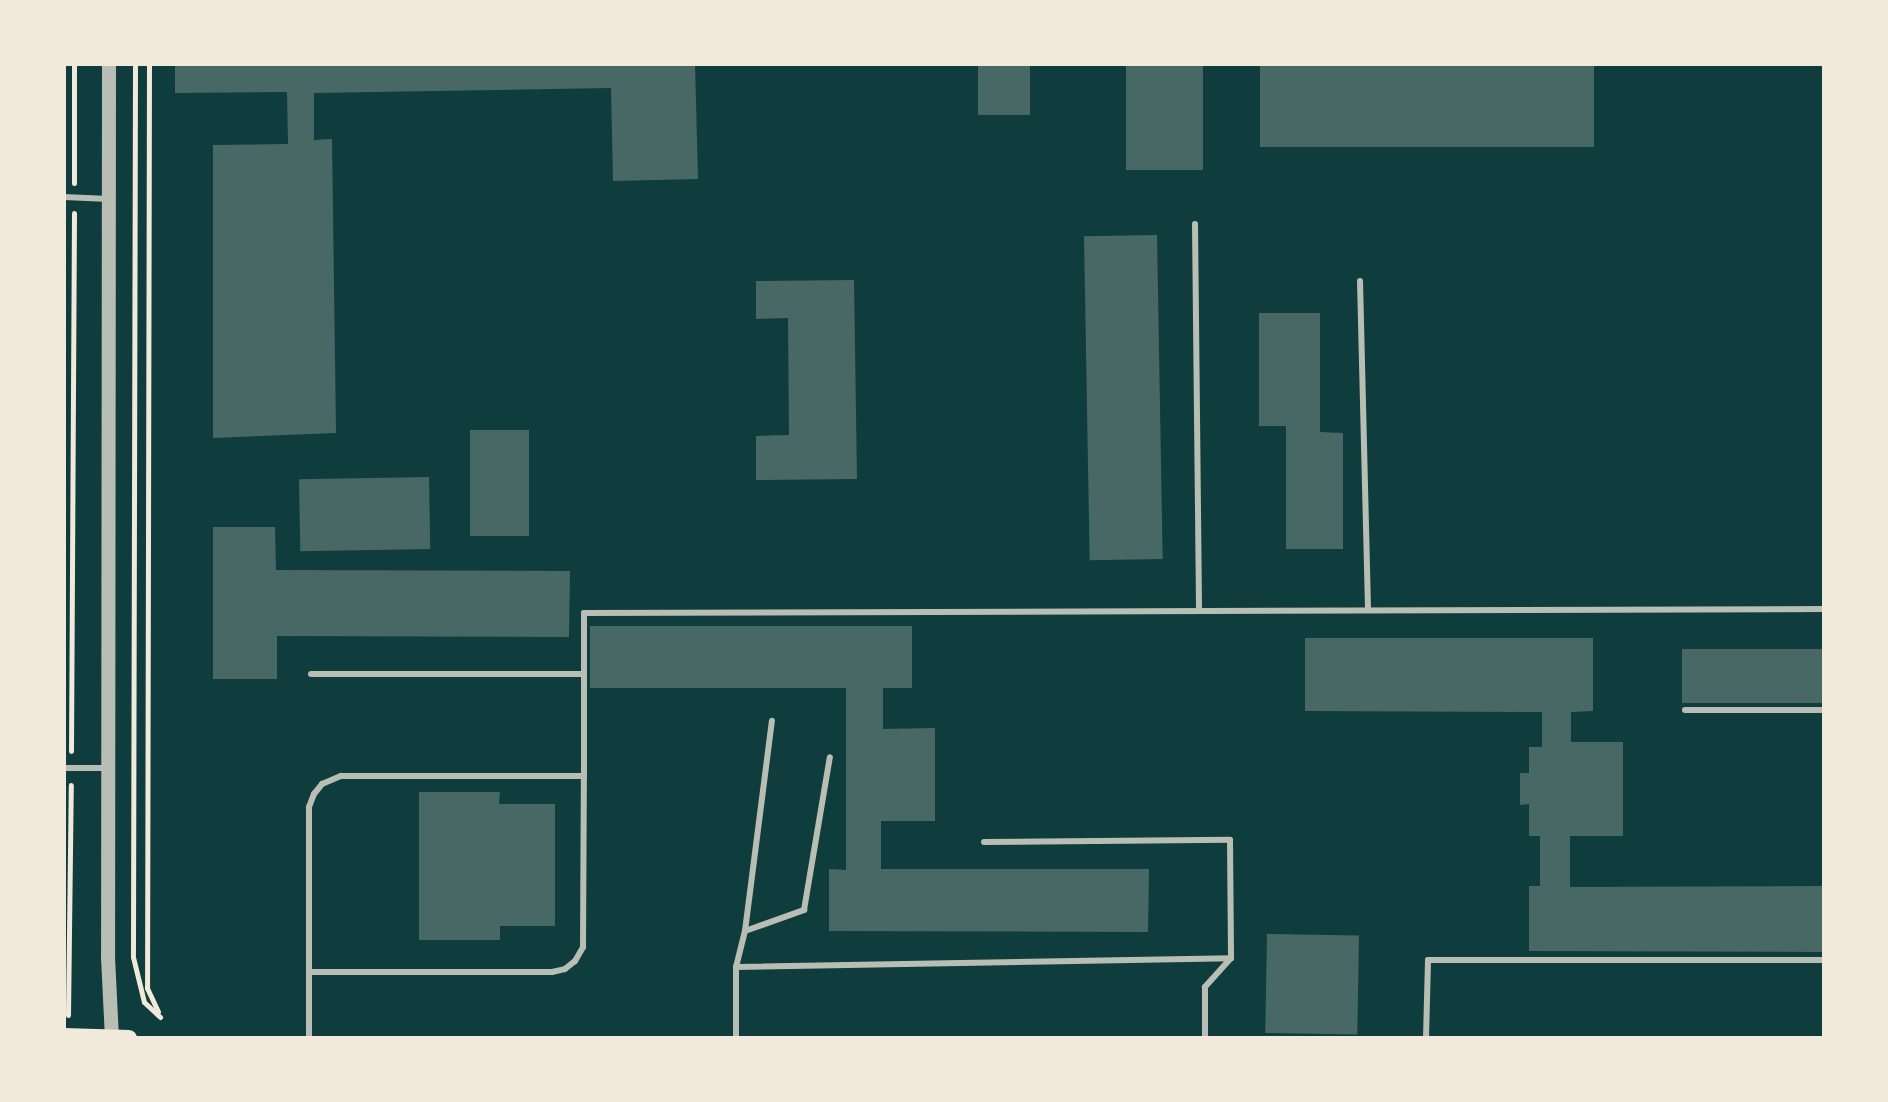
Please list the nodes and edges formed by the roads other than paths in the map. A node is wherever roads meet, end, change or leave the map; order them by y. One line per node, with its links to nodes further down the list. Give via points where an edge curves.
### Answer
1 (109, 64): 3 (street)
2 (64, 197): 3 (lane)
3 (109, 199): 16 (street)
4 (1195, 224): 7 (lane)
5 (1360, 281): 6 (lane)
6 (1368, 608): 7 (lane); 8 (lane)
7 (1199, 609): 10 (lane, via 584,613)
8 (1824, 609)
9 (311, 674): 10 (lane)
10 (584, 674): 17 (lane)
11 (1685, 710): 12 (lane)
12 (1824, 710)
13 (772, 721): 19 (lane)
14 (830, 757): 19 (lane, via 804,910)
15 (68, 768): 16 (lane)
16 (108, 768): 25 (street)
17 (584, 776): 23 (lane, via 341,776 322,784 309,807); 23 (lane, via 583,947 565,969)
18 (984, 842): 20 (lane, via 1230,840)
19 (745, 931): 22 (lane)
20 (1231, 958): 22 (lane); 28 (lane, via 1205,987)
21 (1824, 960): 29 (lane, via 1428,960)
22 (736, 967): 27 (lane)
23 (309, 972): 26 (lane)
24 (64, 1036): 25 (main road)
25 (117, 1037)
26 (309, 1038)
27 (736, 1038)
28 (1205, 1038)
29 (1426, 1038)

